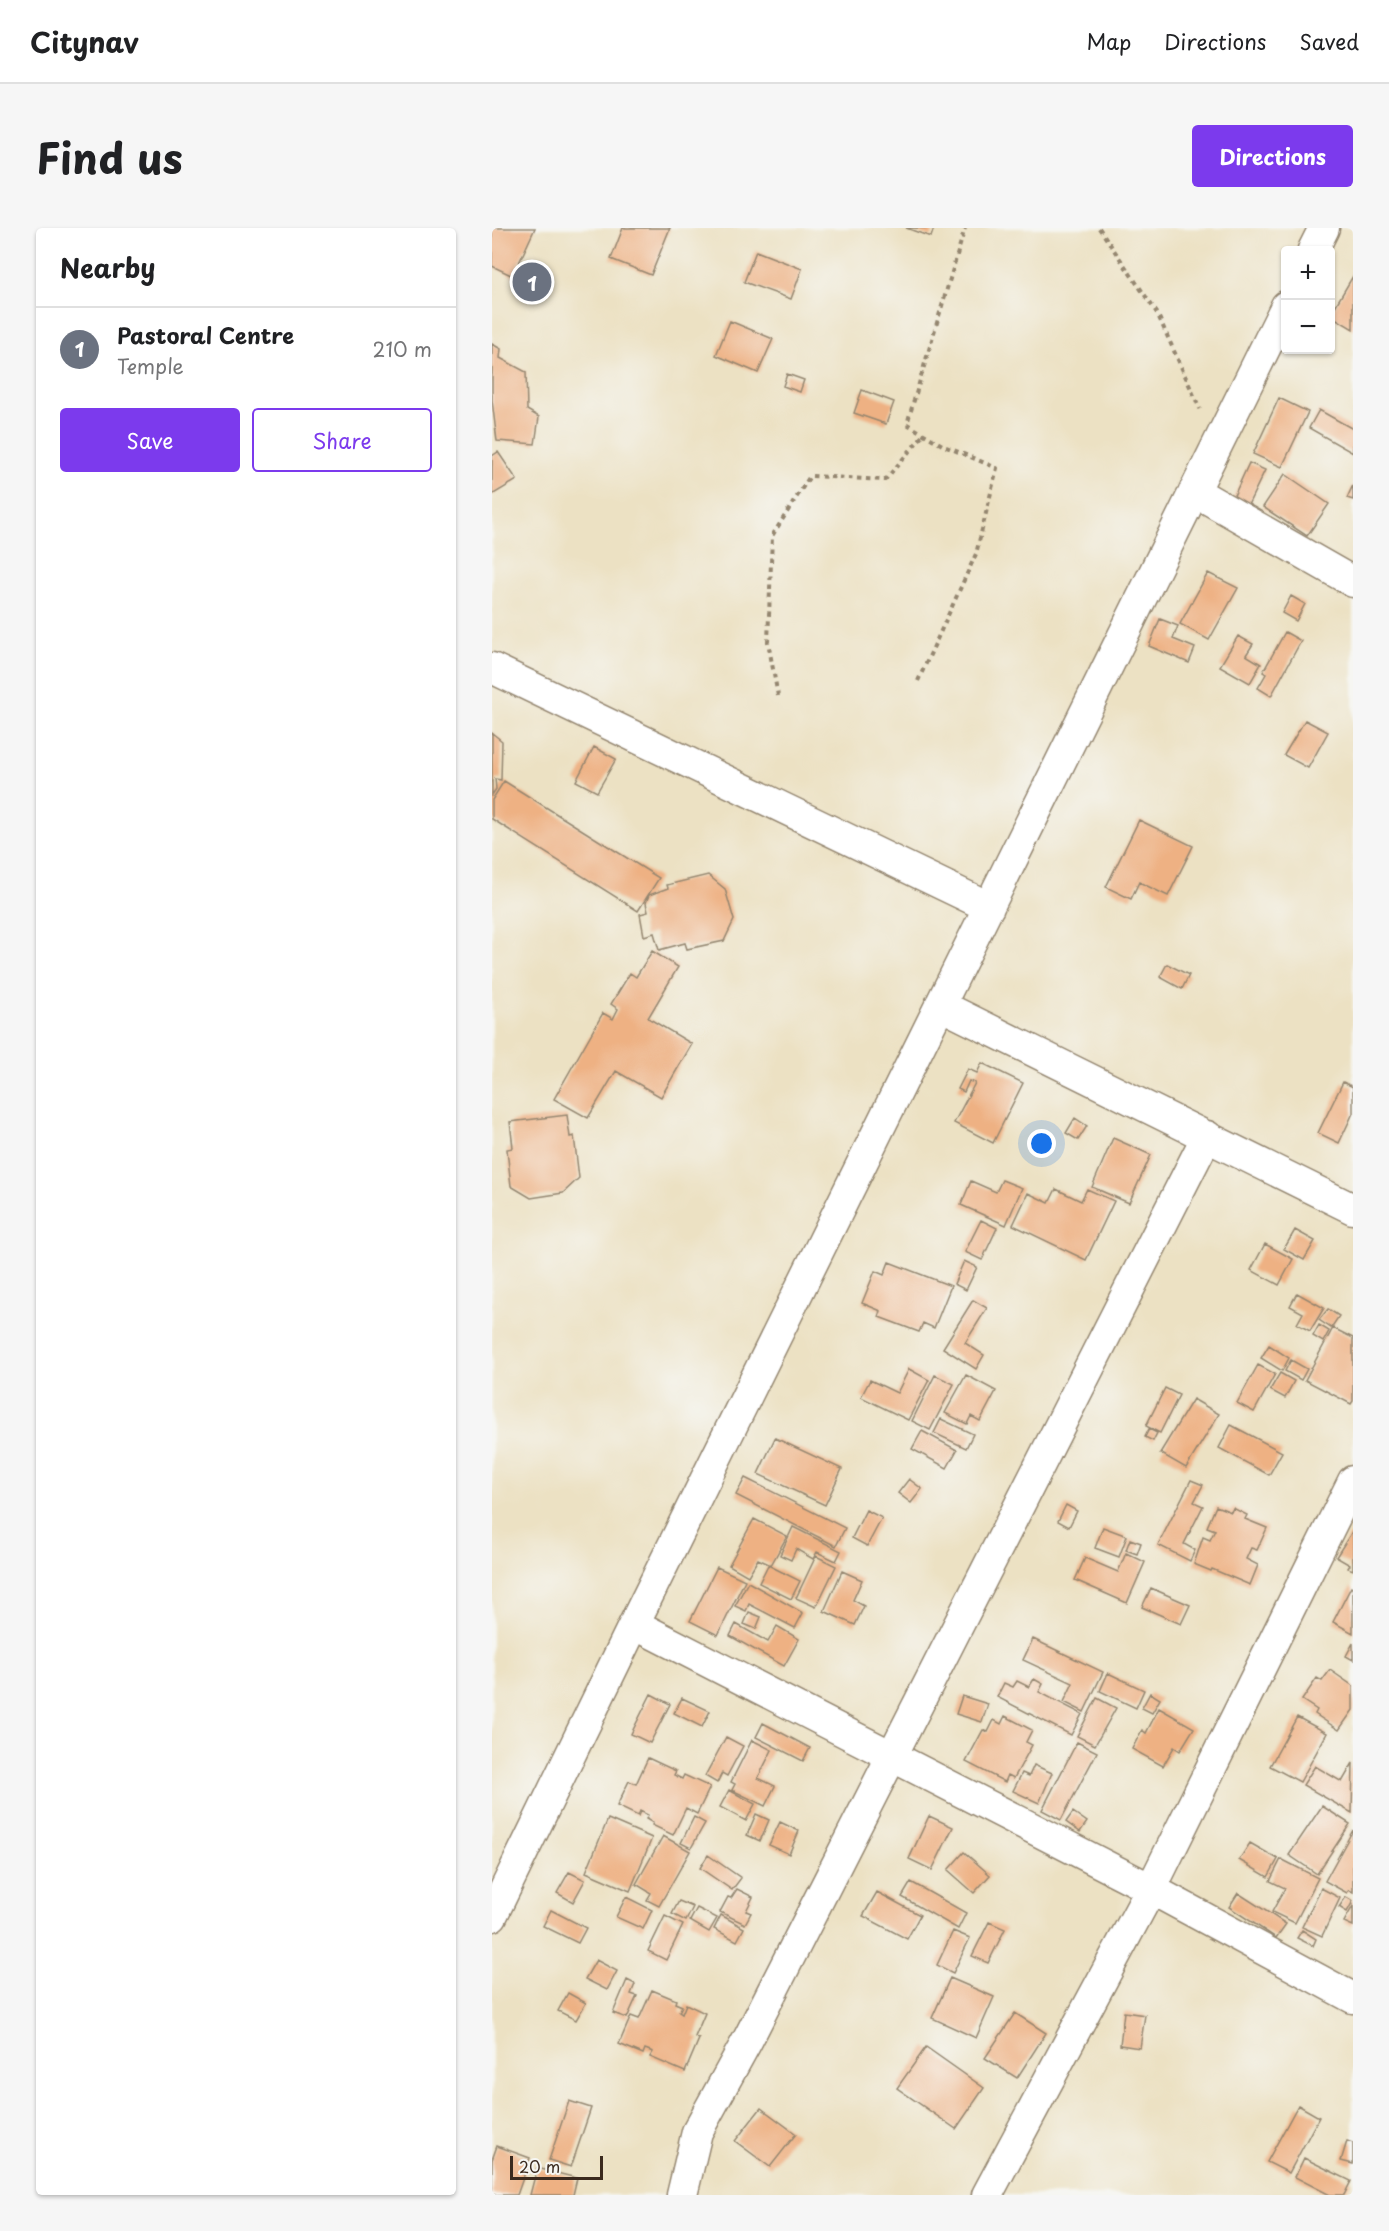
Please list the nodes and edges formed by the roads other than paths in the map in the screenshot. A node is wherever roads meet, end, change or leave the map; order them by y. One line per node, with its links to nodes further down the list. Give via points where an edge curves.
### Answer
1 (1324, 228): 2 (street)
2 (1315, 246)
3 (1281, 316): 4 (street)
4 (1194, 491): 5 (street); 7 (street)
5 (1353, 582)
6 (492, 668): 7 (street)
7 (988, 907): 8 (street)
8 (940, 1005): 9 (street); 12 (street)
9 (1207, 1136): 10 (street); 13 (street)
10 (1353, 1209)
11 (1353, 1481): 14 (street)
12 (634, 1624): 13 (street); 15 (street)
13 (891, 1756): 14 (street); 17 (street, via 697,2132)
14 (1151, 1889): 16 (street); 18 (street)
15 (492, 1916)
16 (1353, 1998)
17 (682, 2195)
18 (987, 2195)

